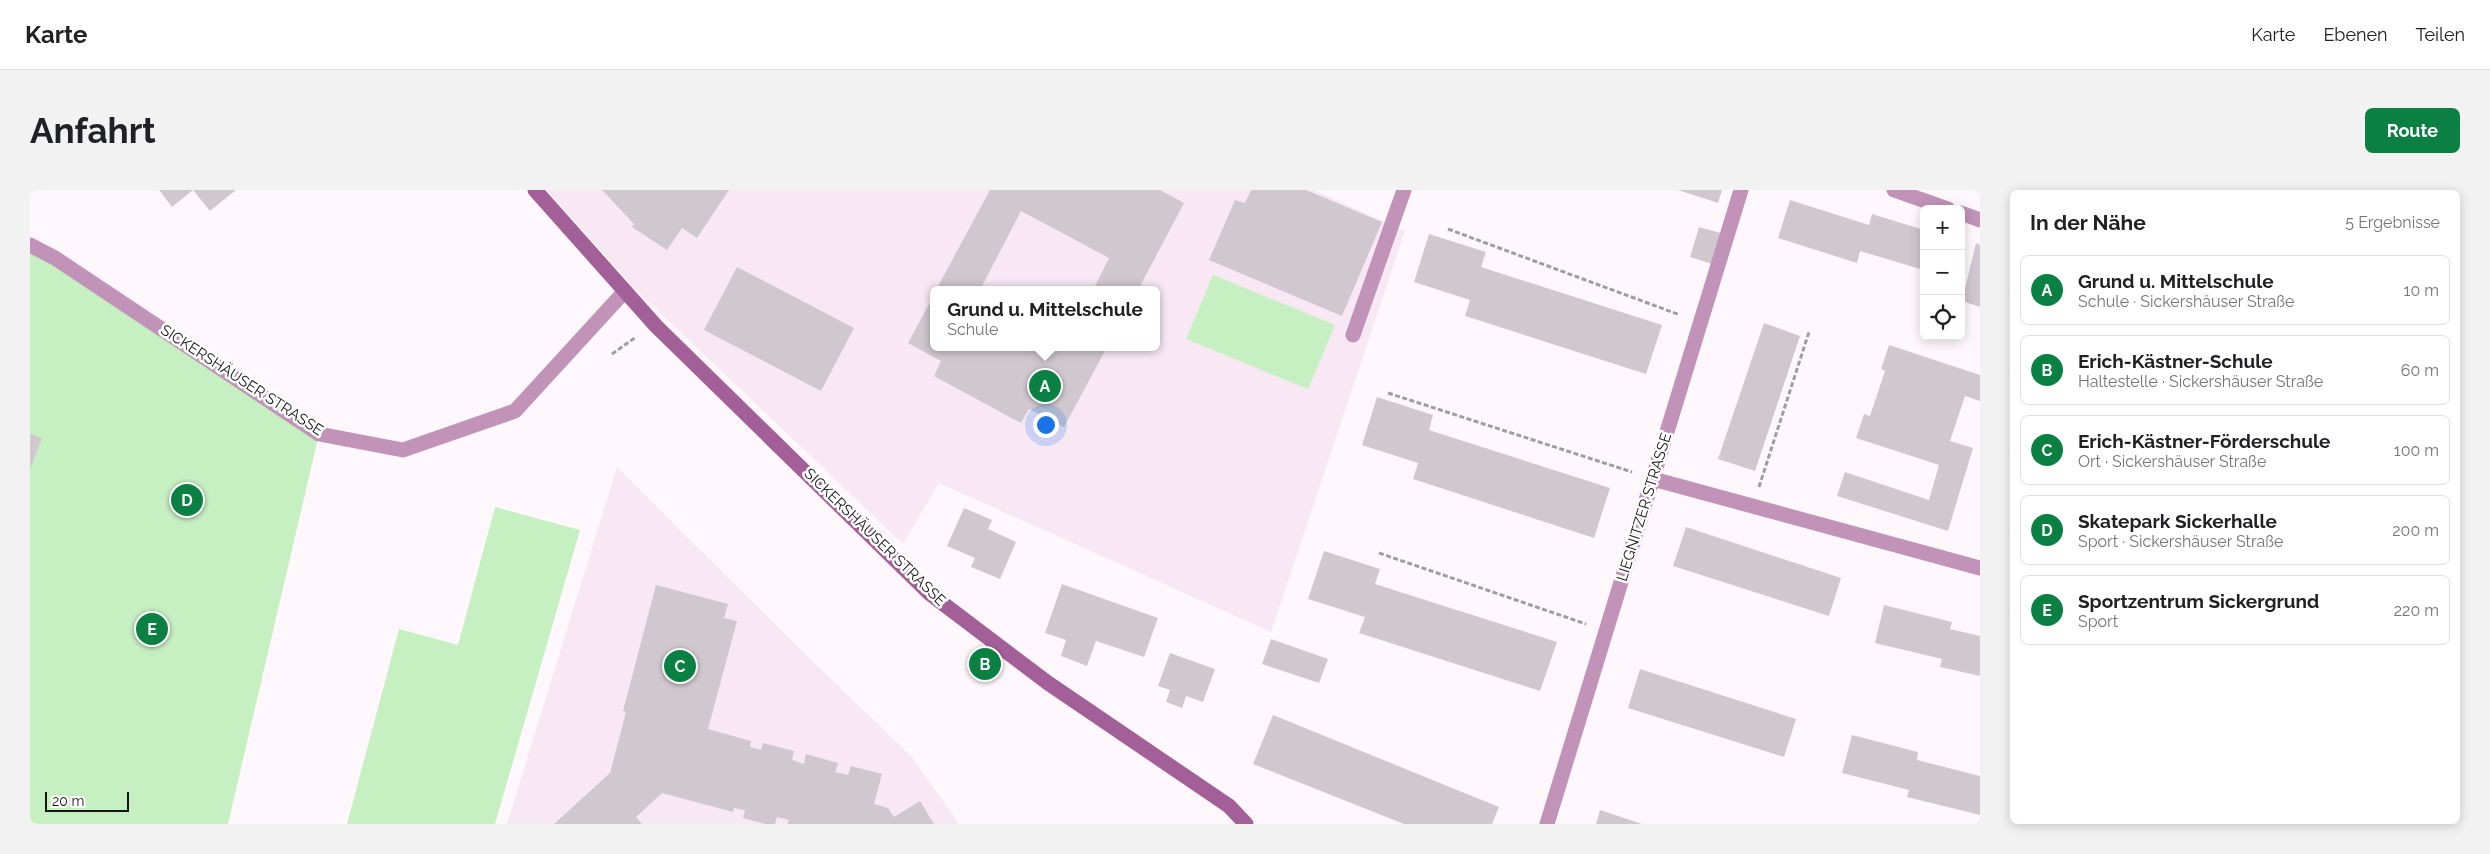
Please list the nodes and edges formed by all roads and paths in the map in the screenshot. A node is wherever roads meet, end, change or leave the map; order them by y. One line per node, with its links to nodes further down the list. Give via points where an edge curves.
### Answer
1 (534, 190): 10 (street, SICKERSHÄUSER STRASSE)
2 (1404, 190): 14 (street)
3 (1741, 190): 11 (street, LIEGNITZER STRASSE)
4 (1894, 190): 5 (street)
5 (1937, 205)
6 (1965, 214): 7 (street)
7 (1980, 220)
8 (1448, 229): 11 (path)
9 (30, 246): 10 (street, SICKERSHÄUSER STRASSE, via 55,258 319,434 404,450 515,412)
10 (625, 291): 12 (street, SICKERSHÄUSER STRASSE)
11 (1702, 323): 17 (street, LIEGNITZER STRASSE)
12 (656, 326): 15 (path); 22 (street, SICKERSHÄUSER STRASSE, via 929,593 1048,683 1229,806)
13 (1809, 332): 18 (path)
14 (1353, 335)
15 (612, 354)
16 (1388, 393): 17 (path)
17 (1652, 479): 18 (street); 21 (street, LIEGNITZER STRASSE)
18 (1752, 506): 20 (street)
19 (1379, 553): 21 (path)
20 (1980, 568)
21 (1605, 630): 23 (street, LIEGNITZER STRASSE)
22 (1246, 824)
23 (1547, 824)

